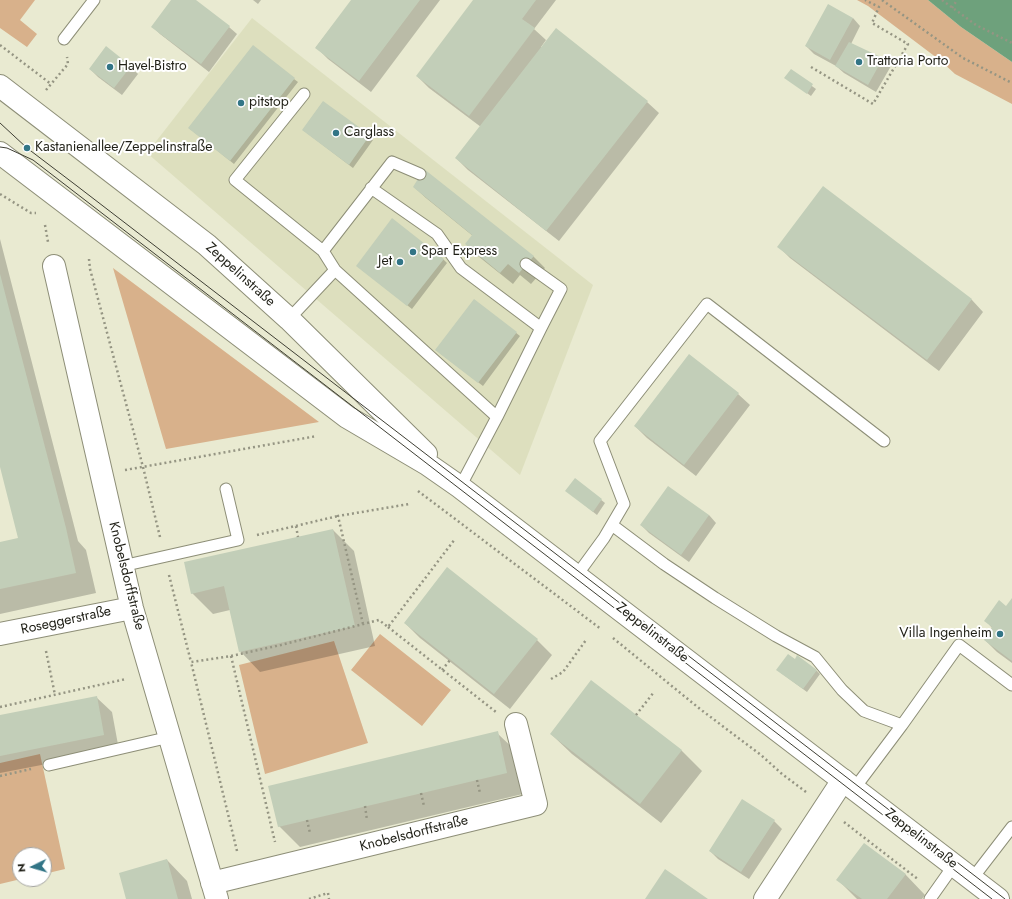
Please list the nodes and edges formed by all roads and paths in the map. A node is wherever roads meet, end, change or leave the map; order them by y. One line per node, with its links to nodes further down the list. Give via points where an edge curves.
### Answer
1 (94, 0): 7 (lane)
2 (865, 0): 10 (path, via 879,7 872,23 908,44 873,104)
3 (882, 0): 11 (path, via 963,58)
4 (942, 0): 6 (path)
5 (957, 0): 6 (path)
6 (952, 9): 8 (path, via 976,25)
7 (64, 39): 12 (path, via 68,64)
8 (1012, 43)
9 (0, 45): 12 (path)
10 (811, 67)
11 (1012, 83)
12 (51, 84): 15 (path)
13 (0, 86): 15 (main road, Zeppelinstraße)
14 (304, 94): 21 (lane, via 235,180)
15 (30, 110): 26 (main road, Zeppelinstraße, via 207,245)
16 (0, 153): 32 (main road, Zeppelinstraße, via 347,417 427,464)
17 (420, 174): 18 (lane, via 392,162)
18 (371, 188): 21 (lane); 27 (lane, via 437,234 461,268)
19 (0, 194): 20 (path)
20 (31, 213)
21 (323, 251): 25 (lane)
22 (89, 259): 31 (path)
23 (526, 264): 27 (lane, via 562,289)
24 (54, 266): 42 (main road, Knobelsdorffstraße)
25 (335, 270): 26 (lane); 28 (lane)
26 (289, 319): 32 (main road, Zeppelinstraße)
27 (541, 328): 28 (lane)
28 (497, 417): 32 (lane)
29 (317, 436): 31 (path)
30 (884, 440): 36 (lane, via 706,304 600,441 624,504)
31 (143, 467): 41 (path)
32 (460, 487): 43 (main road, Zeppelinstraße)
33 (226, 489): 40 (lane)
34 (409, 504): 35 (path)
35 (338, 516): 37 (path); 45 (path)
36 (612, 525): 43 (lane); 62 (lane, via 715,598 815,657 842,690 864,710)
37 (296, 526): 38 (path); 40 (path)
38 (298, 537)
39 (456, 539): 47 (path)
40 (238, 540): 41 (lane)
41 (165, 557): 42 (lane); 52 (path)
42 (122, 566): 44 (main road, Knobelsdorffstraße)
43 (577, 575): 68 (main road, Zeppelinstraße)
44 (132, 608): 46 (main road, Roseggerstraße); 54 (main road, Knobelsdorffstraße)
45 (362, 624): 47 (path, via 379,620); 50 (path)
46 (41, 626): 48 (main road, Roseggerstraße); 58 (path)
47 (388, 627): 53 (path)
48 (0, 634)
49 (586, 640): 55 (path, via 563,672)
50 (231, 656): 52 (path); 78 (path)
51 (450, 660): 53 (path)
52 (190, 662): 80 (path)
53 (442, 670): 61 (path)
54 (151, 673): 58 (path); 63 (main road, Knobelsdorffstraße)
55 (551, 679)
56 (1012, 685): 62 (lane, via 959,645)
57 (654, 692): 60 (path)
58 (55, 695): 59 (path)
59 (0, 707)
60 (636, 715)
61 (508, 720): 80 (main road, Knobelsdorffstraße, via 536,804)
62 (902, 725): 68 (lane)
63 (170, 737): 64 (lane); 82 (main road, Knobelsdorffstraße)
64 (50, 765): 66 (path)
65 (782, 774): 72 (path)
66 (0, 776)
67 (477, 780): 70 (path)
68 (849, 784): 72 (main road); 79 (main road, Zeppelinstraße)
69 (421, 793): 73 (path)
70 (481, 797)
71 (364, 806): 75 (path)
72 (825, 807): 83 (path); 86 (main road)
73 (424, 810)
74 (307, 820): 77 (path)
75 (368, 823)
76 (1012, 827): 81 (lane)
77 (311, 836)
78 (276, 844)
79 (954, 865): 81 (main road, Zeppelinstraße); 83 (lane)
80 (243, 875): 82 (main road, Knobelsdorffstraße)
81 (972, 879): 87 (main road, Zeppelinstraße)
82 (214, 891)
83 (932, 896)
84 (309, 899): 85 (path, via 328,894)
85 (329, 899)
86 (765, 899)
87 (998, 899)

